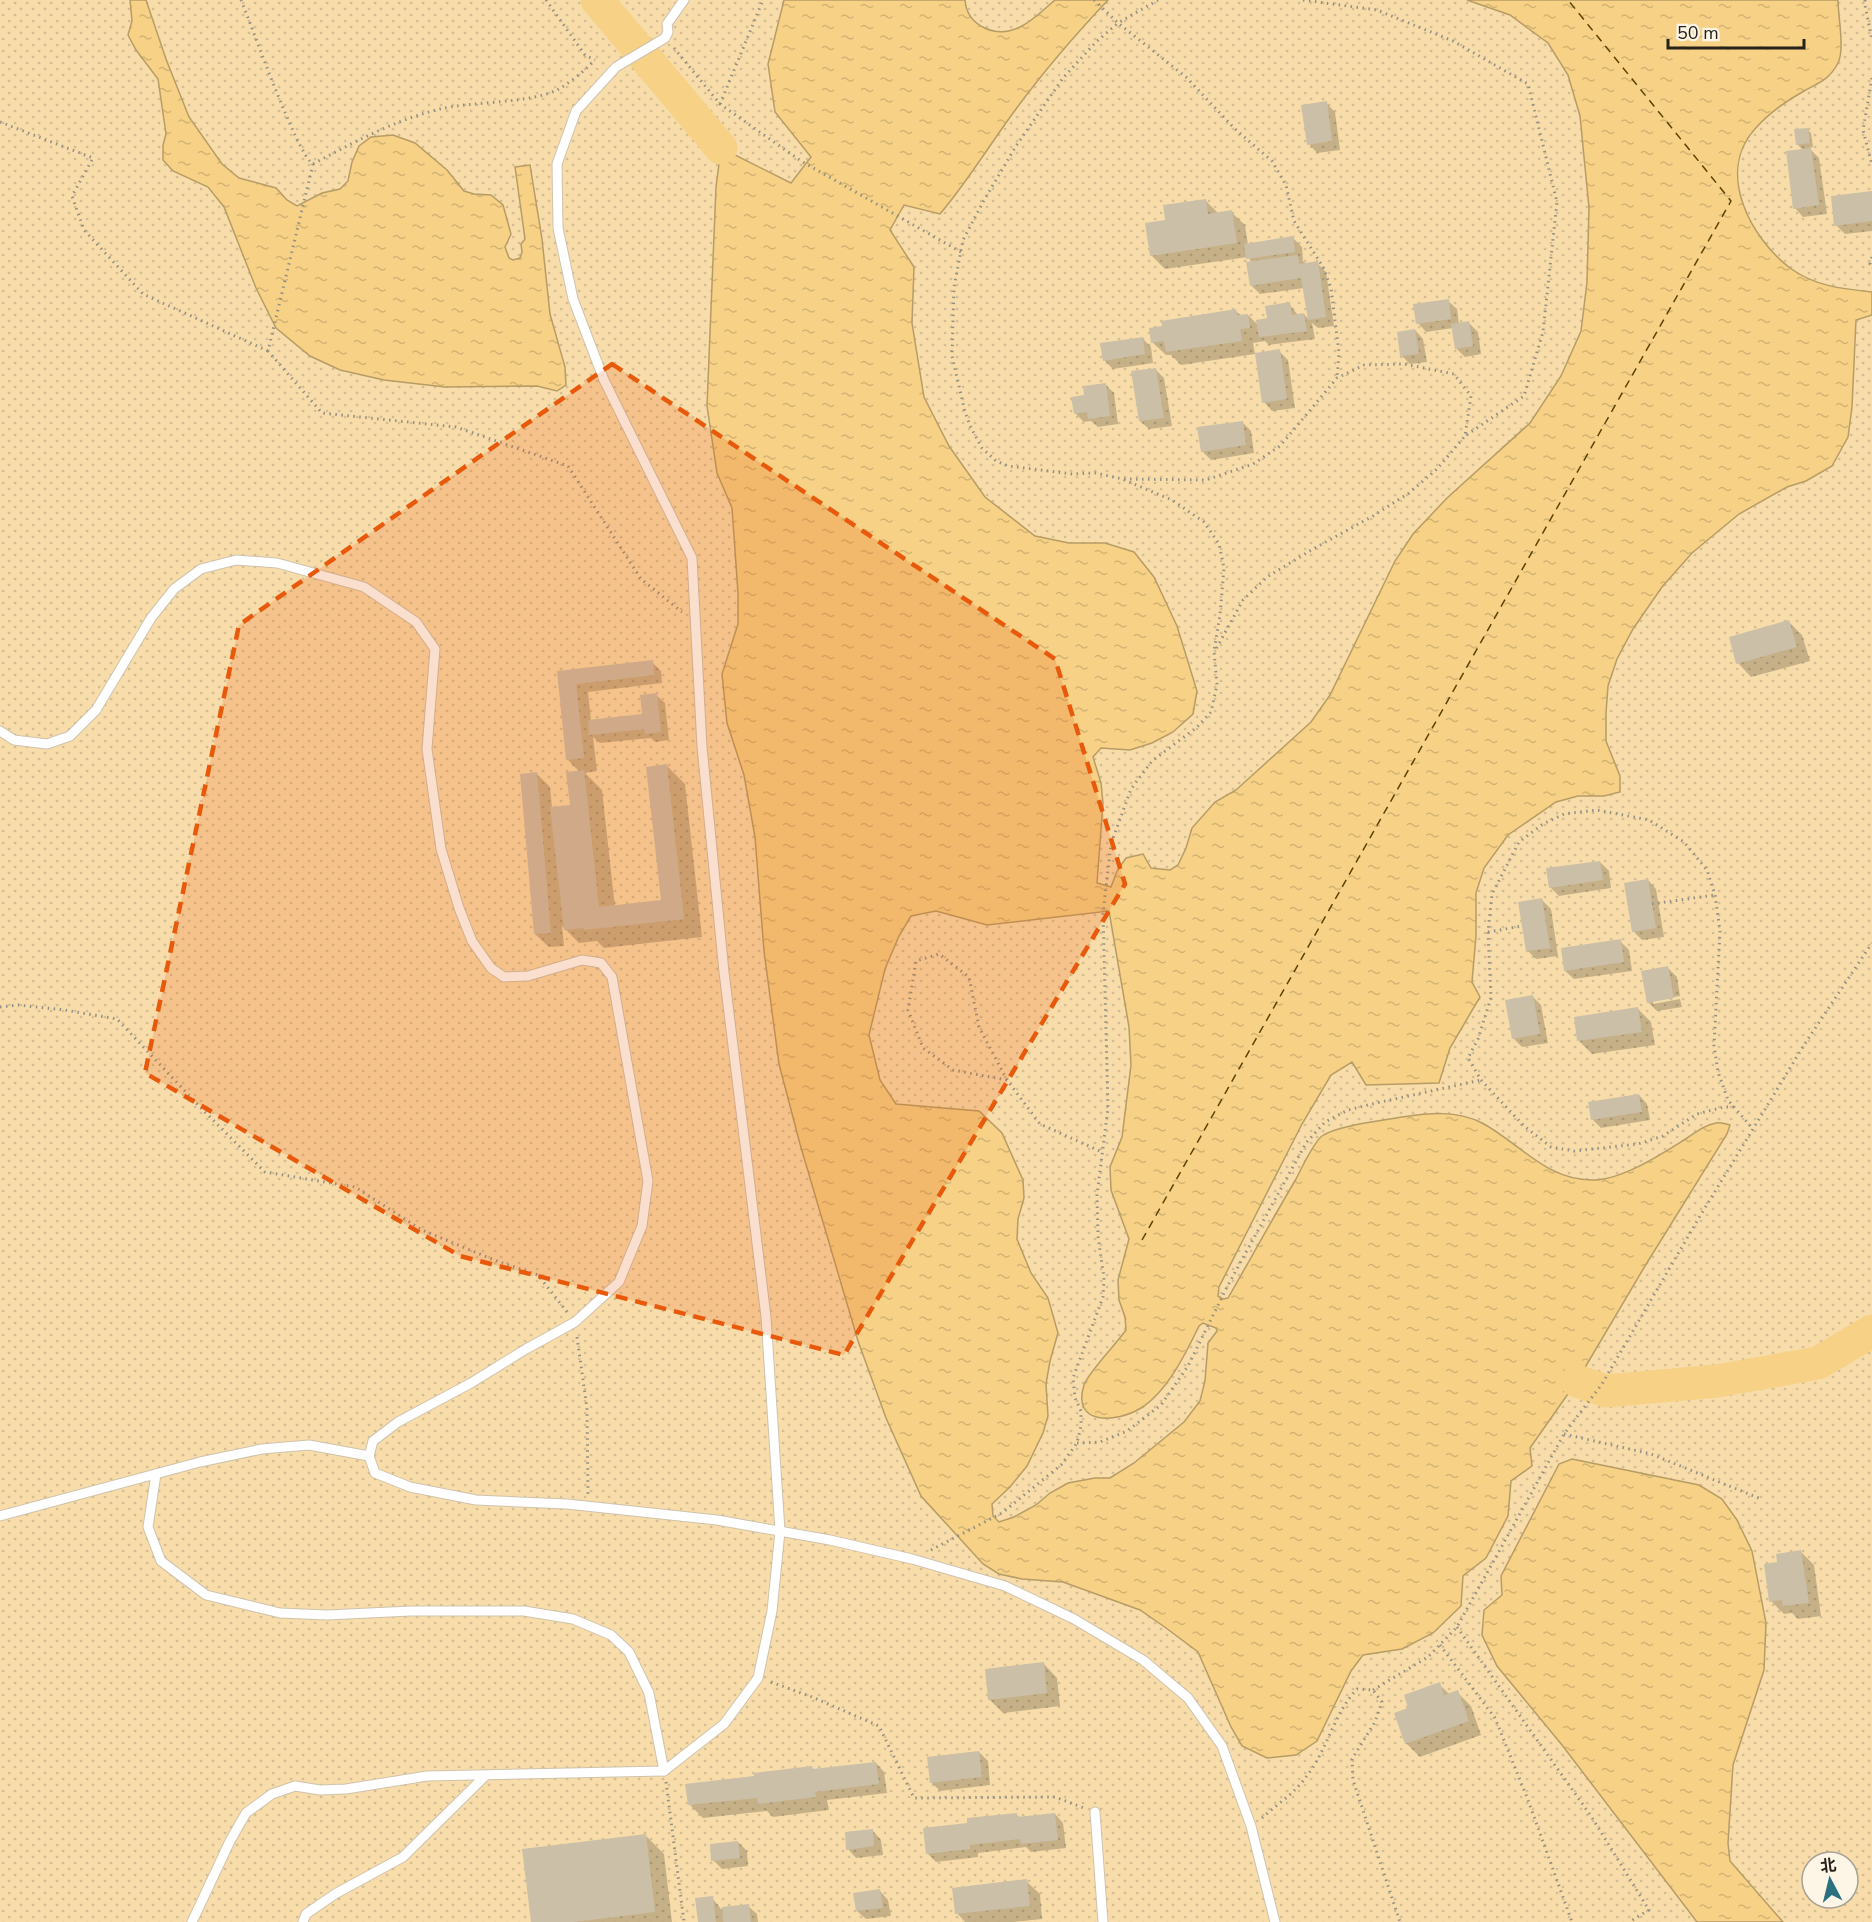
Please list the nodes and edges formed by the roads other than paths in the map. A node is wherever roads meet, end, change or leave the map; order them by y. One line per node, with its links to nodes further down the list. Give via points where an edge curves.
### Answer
1 (684, 0): 6 (lane, via 667,24 665,38 616,67 576,111 557,164 558,228 573,299 604,380 692,558 702,747 724,972 766,1317)
2 (0, 731): 3 (lane, via 14,740 47,744 70,736 96,710 174,589 201,569 236,560 277,563 364,586 416,622 435,649 427,749 441,849 472,941 491,968 504,977 528,976 582,960 601,963 612,977 648,1181 642,1226 619,1282 575,1322 398,1422 373,1441)
3 (369, 1456): 4 (lane, via 309,1445 262,1449); 6 (lane, via 375,1473 410,1487 476,1500 588,1506)
4 (156, 1474): 5 (lane); 7 (lane, via 148,1527 160,1562 206,1594 280,1613 327,1616 524,1611 573,1619 611,1635 629,1652 649,1693)
5 (0, 1516)
6 (780, 1531): 7 (lane, via 772,1611 758,1678 724,1724); 13 (lane, via 912,1559 1005,1586 1074,1619 1143,1660 1188,1698 1222,1746 1251,1826)
7 (664, 1771): 8 (lane)
8 (485, 1776): 10 (lane, via 427,1776 346,1789 295,1786 272,1794 246,1813); 11 (lane, via 403,1857 335,1894 306,1914)
9 (1095, 1812): 12 (lane)
10 (192, 1922)
11 (303, 1922)
12 (1103, 1922)
13 (1275, 1922)

